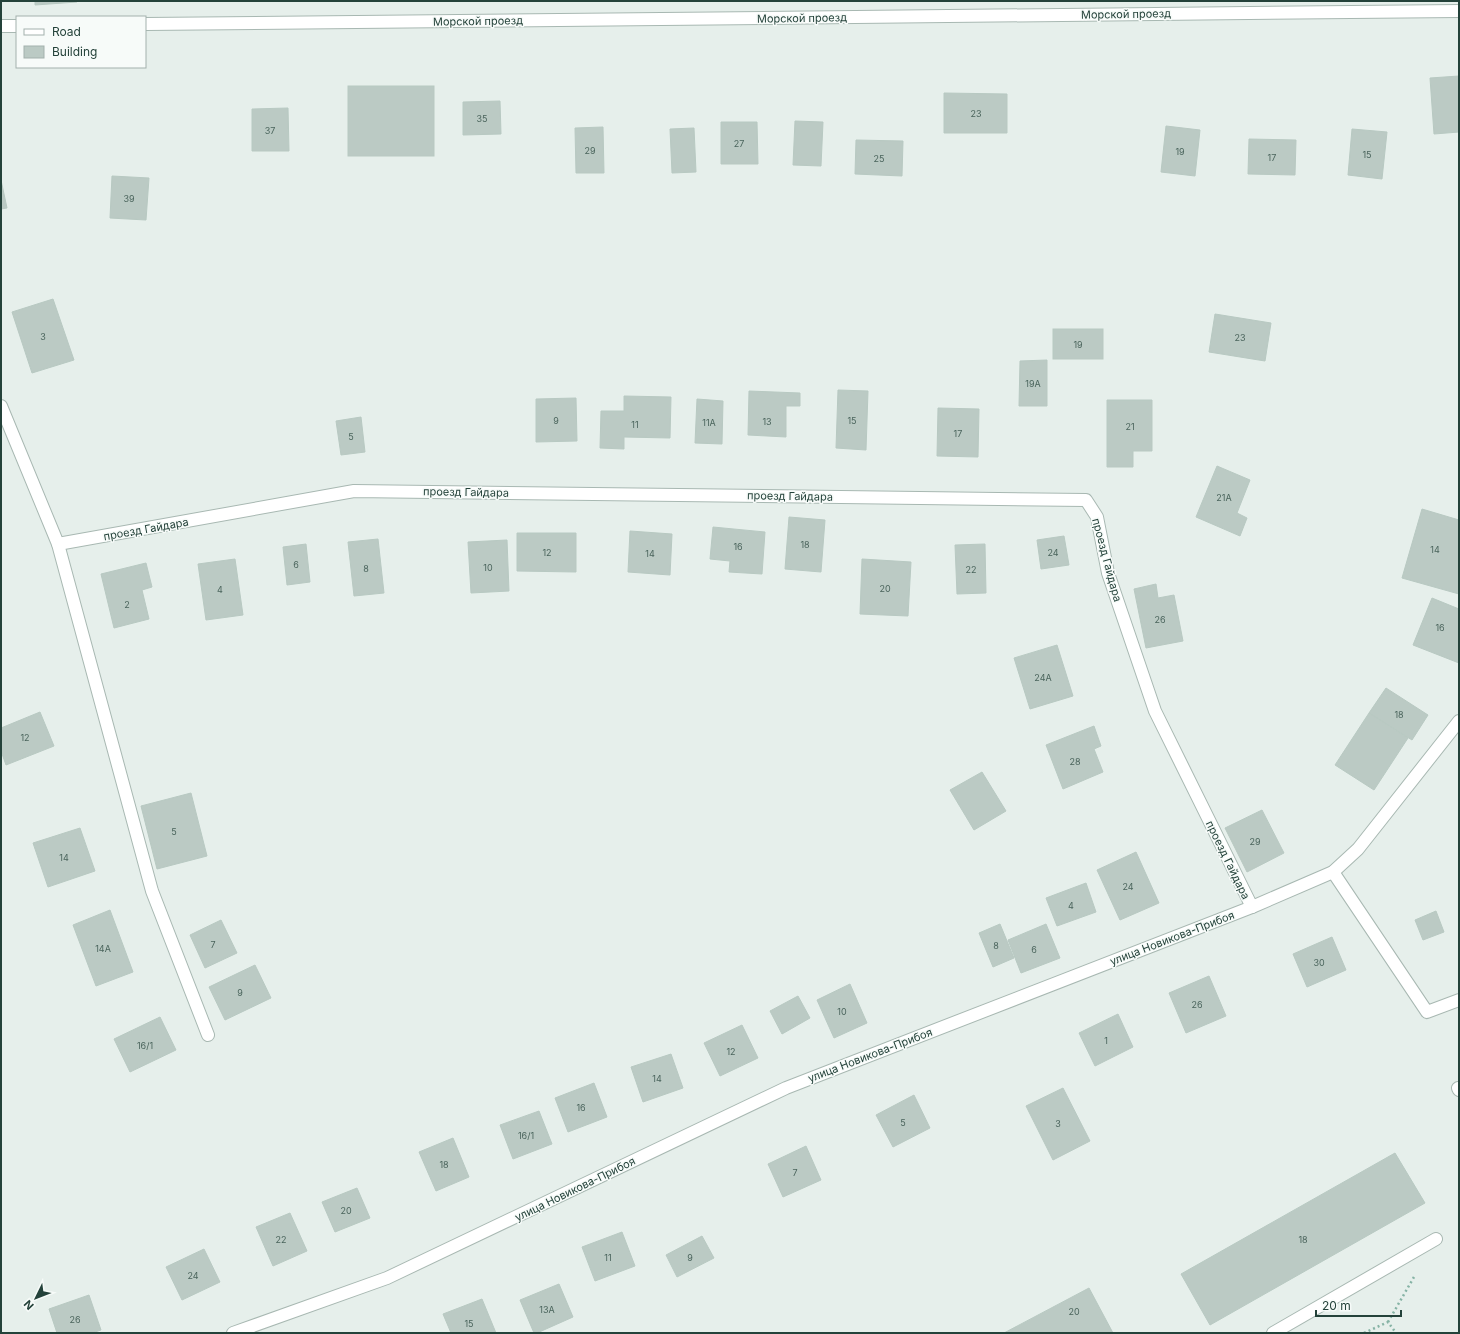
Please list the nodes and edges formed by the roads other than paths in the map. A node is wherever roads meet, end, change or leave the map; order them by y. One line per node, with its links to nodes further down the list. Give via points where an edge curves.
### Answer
1 (1459, 11): 2 (street, Морской проезд)
2 (146, 24)
3 (1, 26): 4 (street)
4 (16, 26)
5 (1, 406): 6 (street)
6 (58, 544): 9 (street, проезд Гайдара, via 354,491 1086,500 1097,517 1108,573 1155,711); 11 (street, via 152,891)
7 (1459, 721): 8 (street, улица Новикова-Прибоя, via 1358,849)
8 (1333, 872): 9 (street, улица Новикова-Прибоя); 10 (street, via 1427,1012)
9 (1252, 907): 13 (street, улица Новикова-Прибоя, via 786,1088 387,1278)
10 (1459, 1000)
11 (208, 1035)
12 (1436, 1239): 14 (street)
13 (233, 1333)
14 (1274, 1333)

